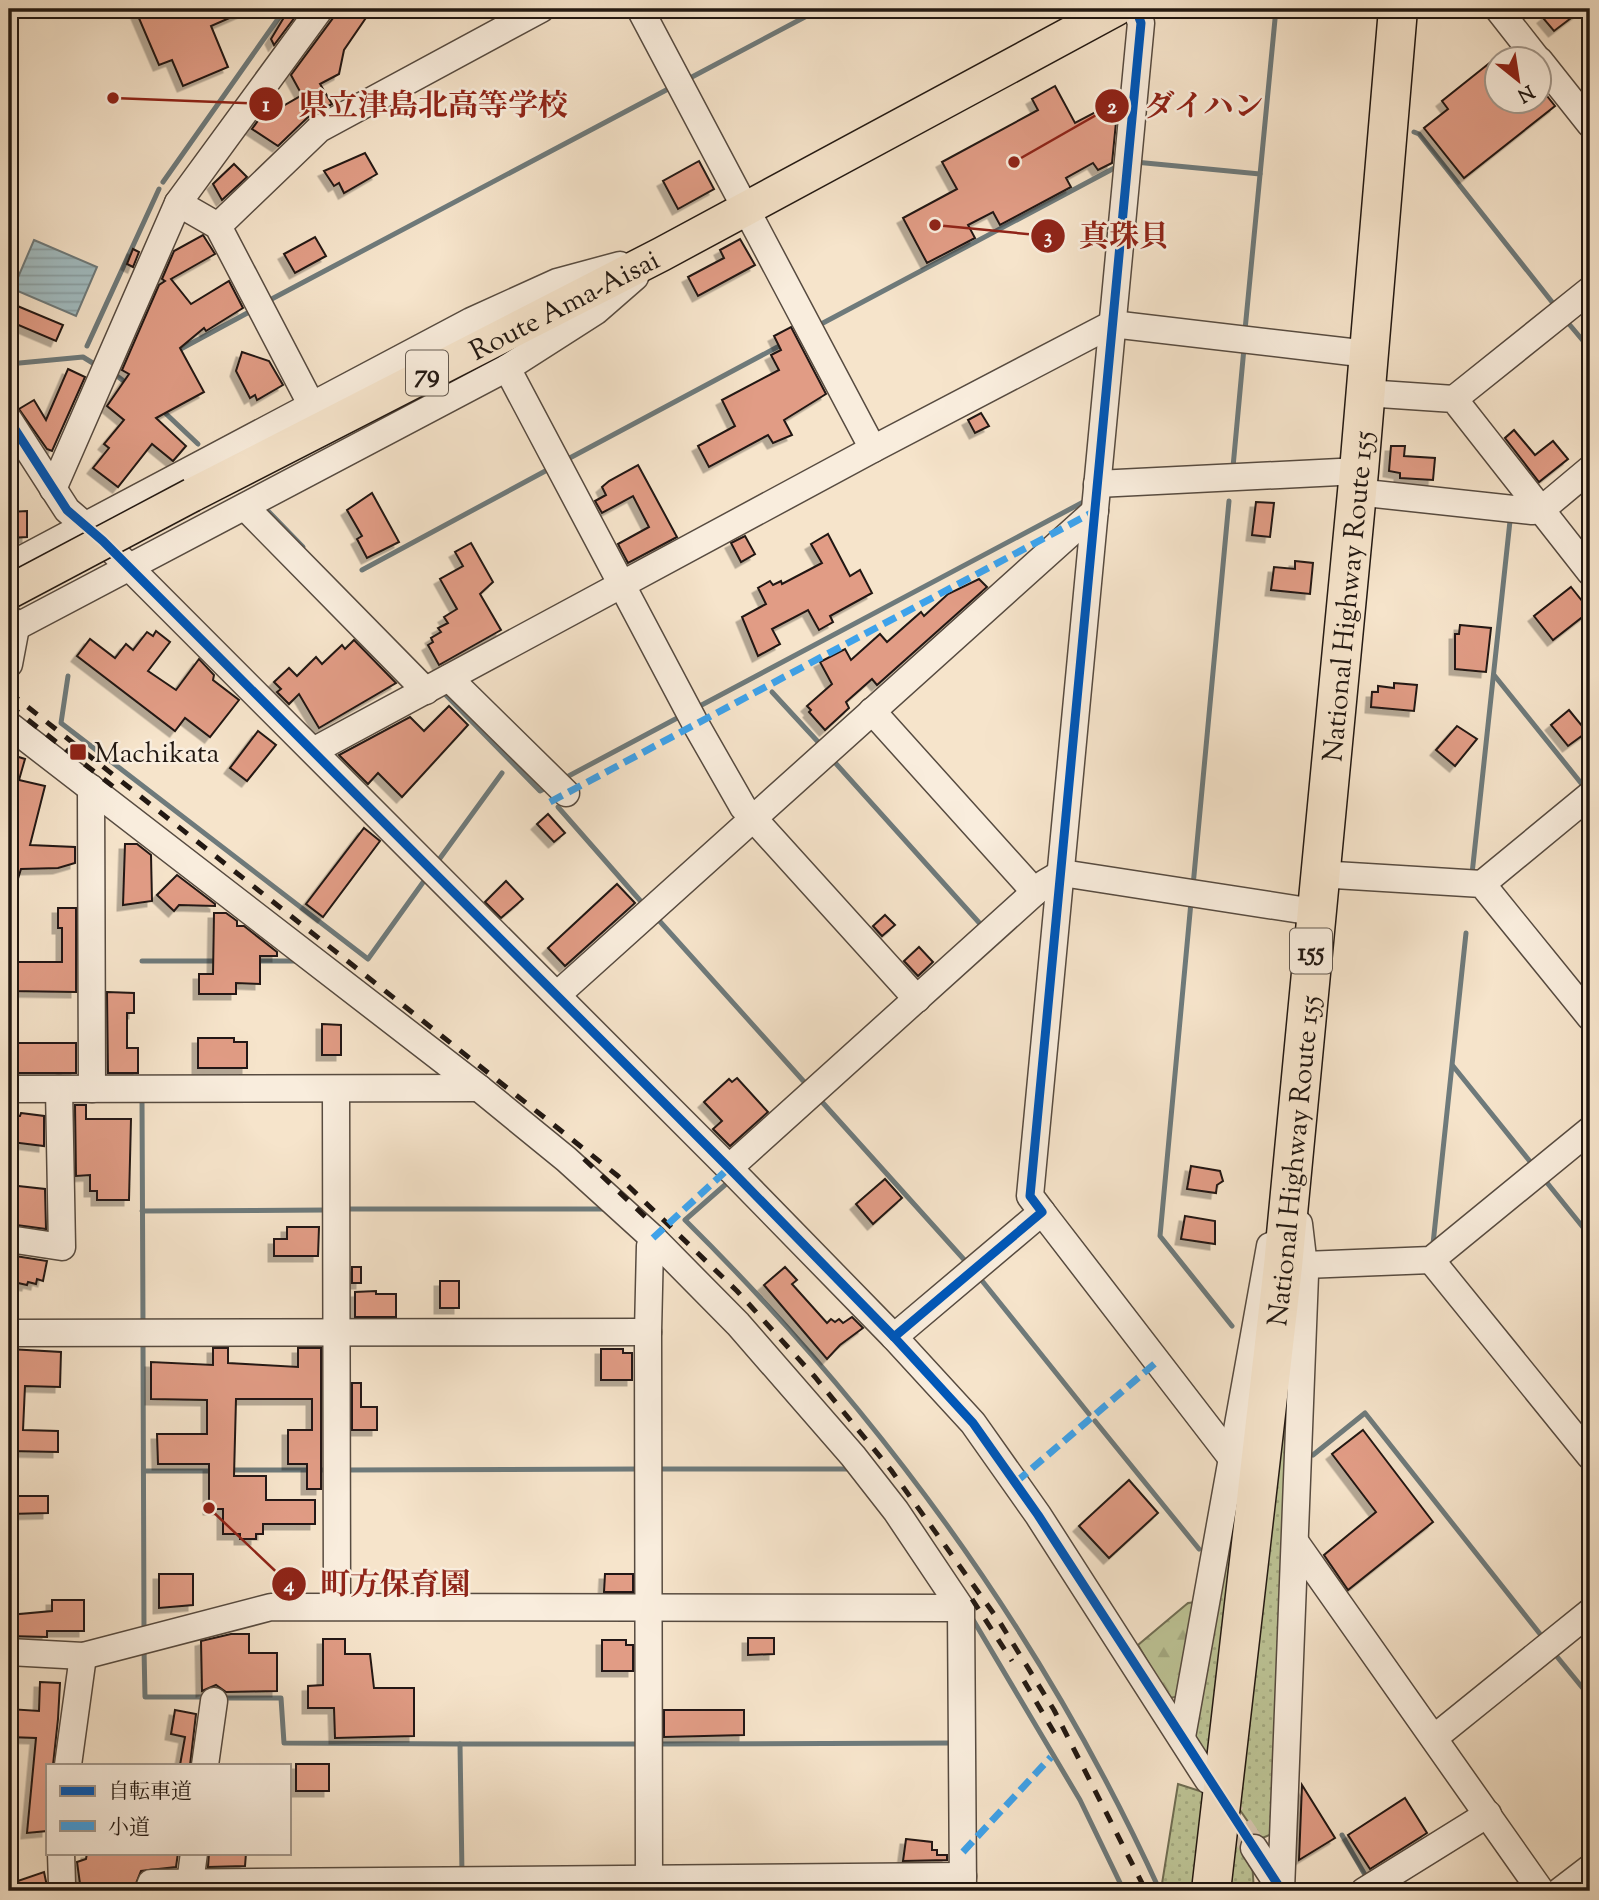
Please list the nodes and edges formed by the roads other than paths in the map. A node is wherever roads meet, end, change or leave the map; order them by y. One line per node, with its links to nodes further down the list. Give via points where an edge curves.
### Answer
1 (320, 9): 11 (street)
2 (541, 9): 13 (street, via 319,129)
3 (640, 9): 12 (street)
4 (1116, 9): 12 (main road, Route Ama-Aisai / 79)
5 (1136, 9): 16 (street, via 1141,23)
6 (1398, 9): 17 (highway, National Highway Route 155 / 155)
7 (1498, 9): 8 (street)
8 (1528, 46)
9 (1554, 79): 10 (street)
10 (1590, 124)
11 (178, 203): 13 (street); 26 (street)
12 (746, 206): 14 (main road, Route Ama-Aisai / 79); 23 (street)
13 (218, 226): 21 (street)
14 (662, 254): 18 (street, via 596,311); 21 (street, via 558,282 471,321); 35 (main road, Route Ama-Aisai / 79, bridge)
15 (1590, 290): 20 (street)
16 (1112, 324): 17 (street); 23 (street); 27 (street)
17 (1368, 354): 19 (highway, National Highway Route 155 / 155)
18 (506, 368): 28 (street); 34 (street)
19 (1365, 393): 20 (street); 25 (highway, National Highway Route 155 / 155)
20 (1454, 399): 29 (street)
21 (312, 406): 30 (street)
22 (9, 420): 26 (street)
23 (873, 449): 34 (street)
24 (1590, 469): 29 (street)
25 (1357, 482): 27 (street); 29 (street); 47 (highway, National Highway Route 155 / 155)
26 (53, 489): 30 (street)
27 (1096, 494): 39 (street); 46 (street)
28 (244, 507): 32 (street); 38 (street)
29 (1541, 510): 33 (street)
30 (85, 525): 31 (street); 32 (street)
31 (9, 566)
32 (126, 567): 36 (street); 41 (street)
33 (1590, 572)
34 (622, 586): 38 (street); 45 (street)
35 (9, 592)
36 (12, 622): 37 (street)
37 (9, 664)
38 (438, 685): 41 (street); 42 (street)
39 (872, 711): 45 (street); 49 (street)
40 (9, 725): 43 (street)
41 (315, 750): 51 (street)
42 (559, 786)
43 (91, 788): 54 (street); 57 (street)
44 (1590, 796): 48 (street)
45 (751, 819): 51 (street); 52 (street)
46 (1062, 873): 49 (street); 50 (street); 62 (street, via 1030,1196)
47 (1318, 874): 48 (street); 50 (highway, National Highway Route 155 / 155)
48 (1482, 884): 53 (street)
49 (1035, 892): 52 (street)
50 (1314, 912): 60 (highway, National Highway Route 155 / 155)
51 (557, 995): 61 (street)
52 (917, 999): 61 (street)
53 (1590, 1017)
54 (479, 1088): 58 (street); 64 (street)
55 (9, 1089): 56 (street)
56 (59, 1089): 57 (street); 63 (street, via 62,1247)
57 (92, 1089): 58 (street)
58 (336, 1089): 67 (street)
59 (1590, 1130): 65 (street)
60 (1292, 1167): 66 (street); 71 (street, via 1265,1263); 97 (highway, National Highway Route 155 / 155)
61 (729, 1168): 70 (street)
62 (1042, 1212): 70 (street); 71 (street)
63 (9, 1238)
64 (653, 1238): 68 (street); 76 (street, via 738,1324 853,1456)
65 (1431, 1259): 66 (street); 72 (street)
66 (1304, 1265): 73 (street)
67 (336, 1332): 68 (street); 69 (street); 74 (street)
68 (648, 1332): 75 (street)
69 (9, 1333)
70 (894, 1337): 81 (street, via 972,1423 1016,1482)
71 (1230, 1456): 81 (street)
72 (1590, 1456)
73 (1296, 1543): 82 (street); 94 (street)
74 (337, 1606): 75 (street); 79 (street, via 271,1606)
75 (648, 1606): 76 (street); 93 (street)
76 (961, 1608): 92 (street)
77 (1590, 1612): 82 (street)
78 (9, 1652): 79 (street)
79 (83, 1656): 83 (street)
80 (214, 1701): 84 (street)
81 (1182, 1737): 85 (street)
82 (1434, 1738): 86 (street)
83 (68, 1764)
84 (205, 1764)
85 (1208, 1780)
86 (1488, 1814): 98 (street); 99 (street)
87 (1254, 1848): 94 (street)
88 (61, 1854): 95 (street)
89 (194, 1854): 91 (street)
90 (1590, 1868): 100 (street)
91 (190, 1883): 93 (street); 96 (street, via 151,1883)
92 (963, 1884): 93 (street)
93 (649, 1886)
94 (1282, 1890)
95 (65, 1891)
96 (148, 1891)
97 (1211, 1891)
98 (1364, 1891)
99 (1541, 1891)
100 (1560, 1891)

